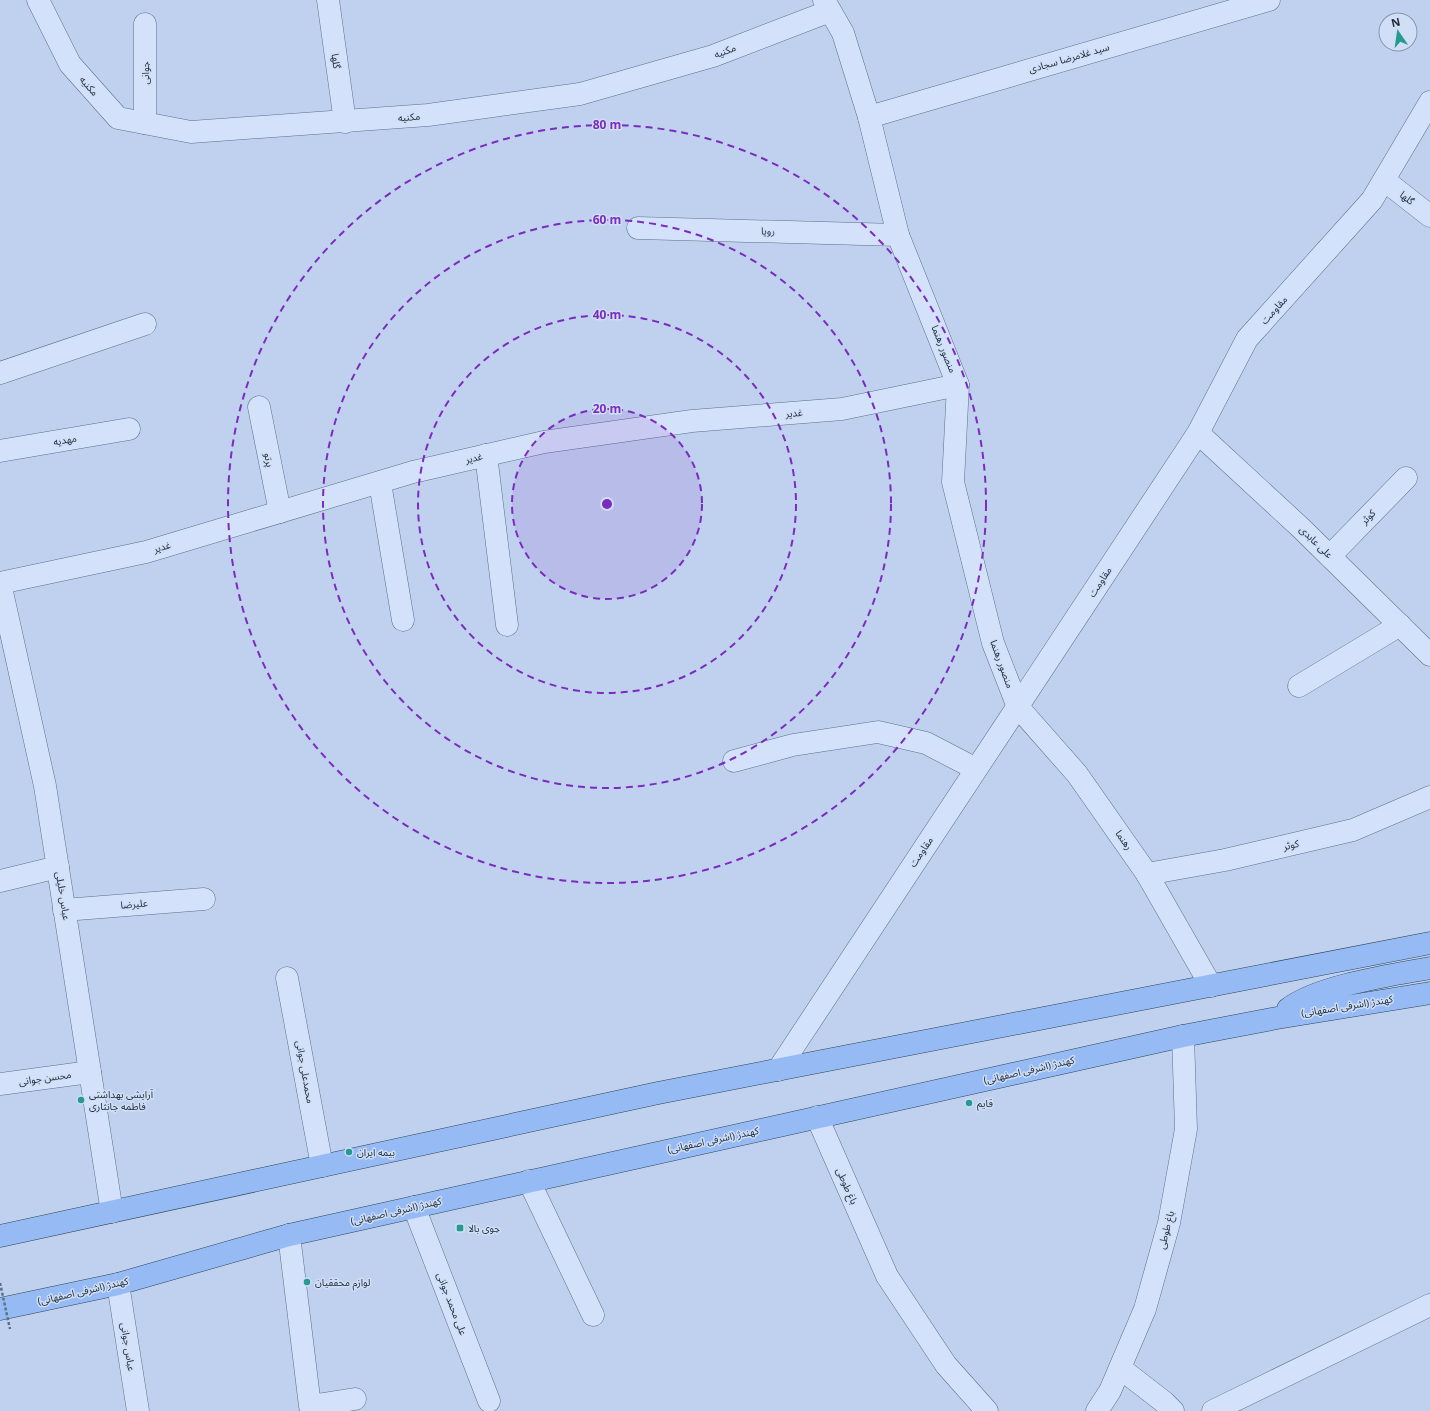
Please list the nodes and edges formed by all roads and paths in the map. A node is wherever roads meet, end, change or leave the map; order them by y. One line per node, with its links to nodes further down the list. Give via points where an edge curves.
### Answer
1 (38, 0): 9 (street, مکنیه, via 70,64 118,118)
2 (328, 0): 8 (street, گلها)
3 (1269, 0): 7 (street, سید غلامرضا سجادی)
4 (827, 5): 7 (street, منصور رهنما, via 843,33); 8 (street, مکنیه, via 713,56 580,94 428,115)
5 (145, 24): 9 (street, جوانی)
6 (1430, 102): 10 (street, مقاومت)
7 (869, 117): 13 (street, منصور رهنما)
8 (345, 122): 9 (street, مکنیه, via 191,132)
9 (145, 123)
10 (1384, 180): 11 (street, گلها); 19 (street, مقاومت, via 1372,200 1247,339)
11 (1430, 216)
12 (638, 228): 13 (street, رویا)
13 (898, 235): 16 (street, منصور رهنما)
14 (146, 324): 15 (street)
15 (0, 373)
16 (958, 385): 21 (street, غدیر, via 842,409 692,421 544,442); 32 (street, منصور رهنما, via 953,482 993,643)
17 (259, 407): 24 (street, پرتو)
18 (129, 428): 20 (street, مهدیه)
19 (1198, 433): 25 (street, علی عابدی); 32 (street, مقاومت)
20 (0, 451)
21 (486, 455): 23 (street, غدیر); 28 (street)
22 (1406, 478): 25 (street, کوثر)
23 (380, 483): 24 (street, غدیر); 27 (street)
24 (280, 512): 26 (street, غدیر, via 146,552)
25 (1330, 556): 29 (street, علی عابدی)
26 (0, 583): 36 (street, عباس خلیلی, via 46,786)
27 (402, 620)
28 (507, 625)
29 (1400, 625): 30 (street, علی عابدی); 31 (street)
30 (1430, 655)
31 (1299, 686)
32 (1018, 707): 34 (street, مقاومت); 37 (street, رهنما, via 1077,774)
33 (734, 761): 34 (street, via 794,745 878,732 926,743)
34 (976, 769): 48 (street, مقاومت)
35 (1430, 797): 37 (street, کوثر, via 1353,830 1225,860)
36 (58, 867): 38 (street); 40 (street, عباس خلیلی)
37 (1147, 874): 44 (street, رهنما)
38 (0, 882)
39 (204, 899): 40 (street, علیرضا)
40 (64, 910): 49 (street, عباس خلیلی)
41 (1430, 943): 44 (main road)
42 (1430, 968): 46 (main road, via 1334,989 1297,1002)
43 (287, 978): 52 (street, محمدعلی جوانی)
44 (1211, 986): 48 (main road)
45 (1430, 993): 46 (main road, کهندژ (اشرفی اصفهانی))
46 (1277, 1018): 47 (main road, کهندژ (اشرفی اصفهانی))
47 (1183, 1036): 51 (main road, کهندژ (اشرفی اصفهانی)); 64 (street, باغ طوطی, via 1186,1129 1169,1224 1145,1309)
48 (778, 1070): 52 (main road, via 658,1093)
49 (90, 1072): 50 (street, محسن جوانی); 55 (street, عباس خلیلی)
50 (0, 1084)
51 (817, 1117): 53 (main road, کهندژ (اشرفی اصفهانی)); 68 (street, باغ طوطی, via 887,1276 946,1365)
52 (322, 1166): 55 (main road)
53 (529, 1181): 54 (main road, کهندژ (اشرفی اصفهانی)); 62 (street)
54 (414, 1207): 56 (main road, کهندژ (اشرفی اصفهانی)); 66 (street, علی محمد جوانی)
55 (112, 1212): 57 (main road)
56 (288, 1235): 59 (main road, کهندژ (اشرفی اصفهانی)); 65 (street, via 310,1406)
57 (0, 1236)
58 (0, 1283): 63 (path, bridge)
59 (118, 1284): 61 (main road, کهندژ (اشرفی اصفهانی)); 67 (street, عباس جوانی)
60 (1430, 1305): 71 (street)
61 (0, 1309)
62 (594, 1315)
63 (10, 1330)
64 (1120, 1368): 69 (street, باغ طوطی, via 1110,1391); 70 (street)
65 (354, 1399)
66 (489, 1401)
67 (138, 1411)
68 (987, 1411)
69 (1097, 1411)
70 (1173, 1411)
71 (1213, 1411)

